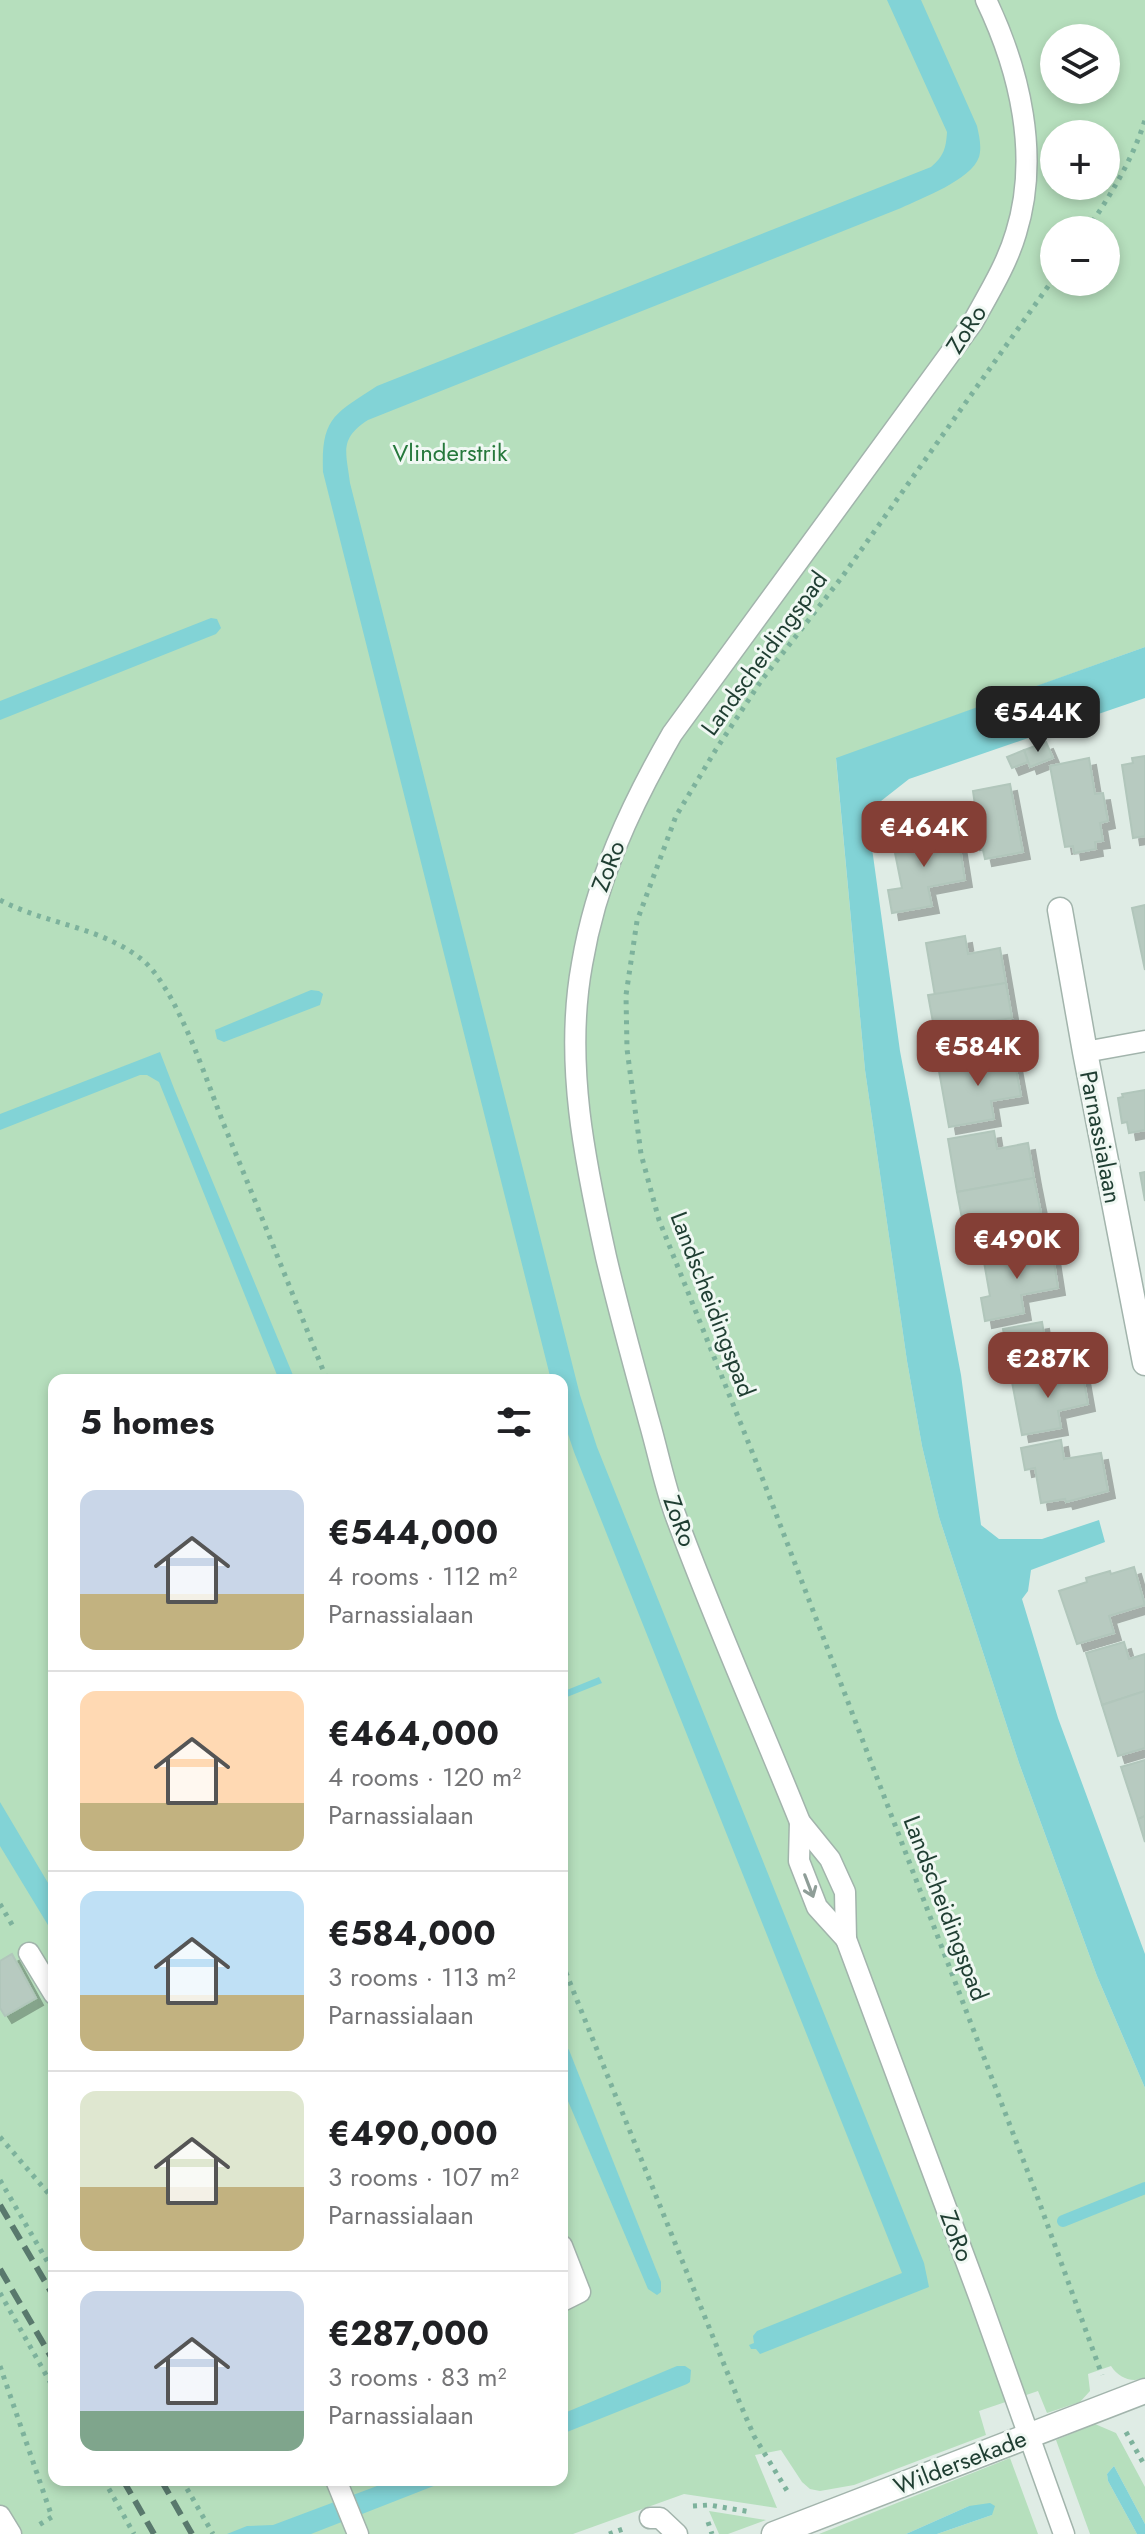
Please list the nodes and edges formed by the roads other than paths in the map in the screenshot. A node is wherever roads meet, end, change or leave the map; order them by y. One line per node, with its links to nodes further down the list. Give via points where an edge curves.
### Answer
1 (986, 0): 6 (lane, ZoRo, via 1000,31 1026,133 1024,202 1016,235 973,322 672,734 613,848 581,967 578,1108 586,1170 617,1303 674,1512)
2 (1060, 910): 4 (street, Parnassialaan)
3 (1145, 1041): 4 (lane)
4 (1085, 1052): 5 (street, Parnassialaan)
5 (1145, 1363)
6 (800, 1822): 7 (lane, ZoRo, via 830,1859 845,1892); 7 (lane, ZoRo, one-way to 7, via 799,1861 817,1907)
7 (846, 1939): 13 (lane, ZoRo)
8 (29, 1953): 9 (lane)
9 (48, 1984)
10 (568, 2261): 11 (lane, via 580,2292)
11 (568, 2298)
12 (1145, 2391): 13 (street, Wildersekade)
13 (1028, 2435): 20 (street, Wildersekade); 21 (lane, ZoRo)
14 (339, 2487): 17 (lane)
15 (0, 2516): 18 (lane)
16 (650, 2518): 19 (lane, via 660,2518)
17 (356, 2528)
18 (11, 2534)
19 (677, 2534)
20 (774, 2534)
21 (1064, 2534)

